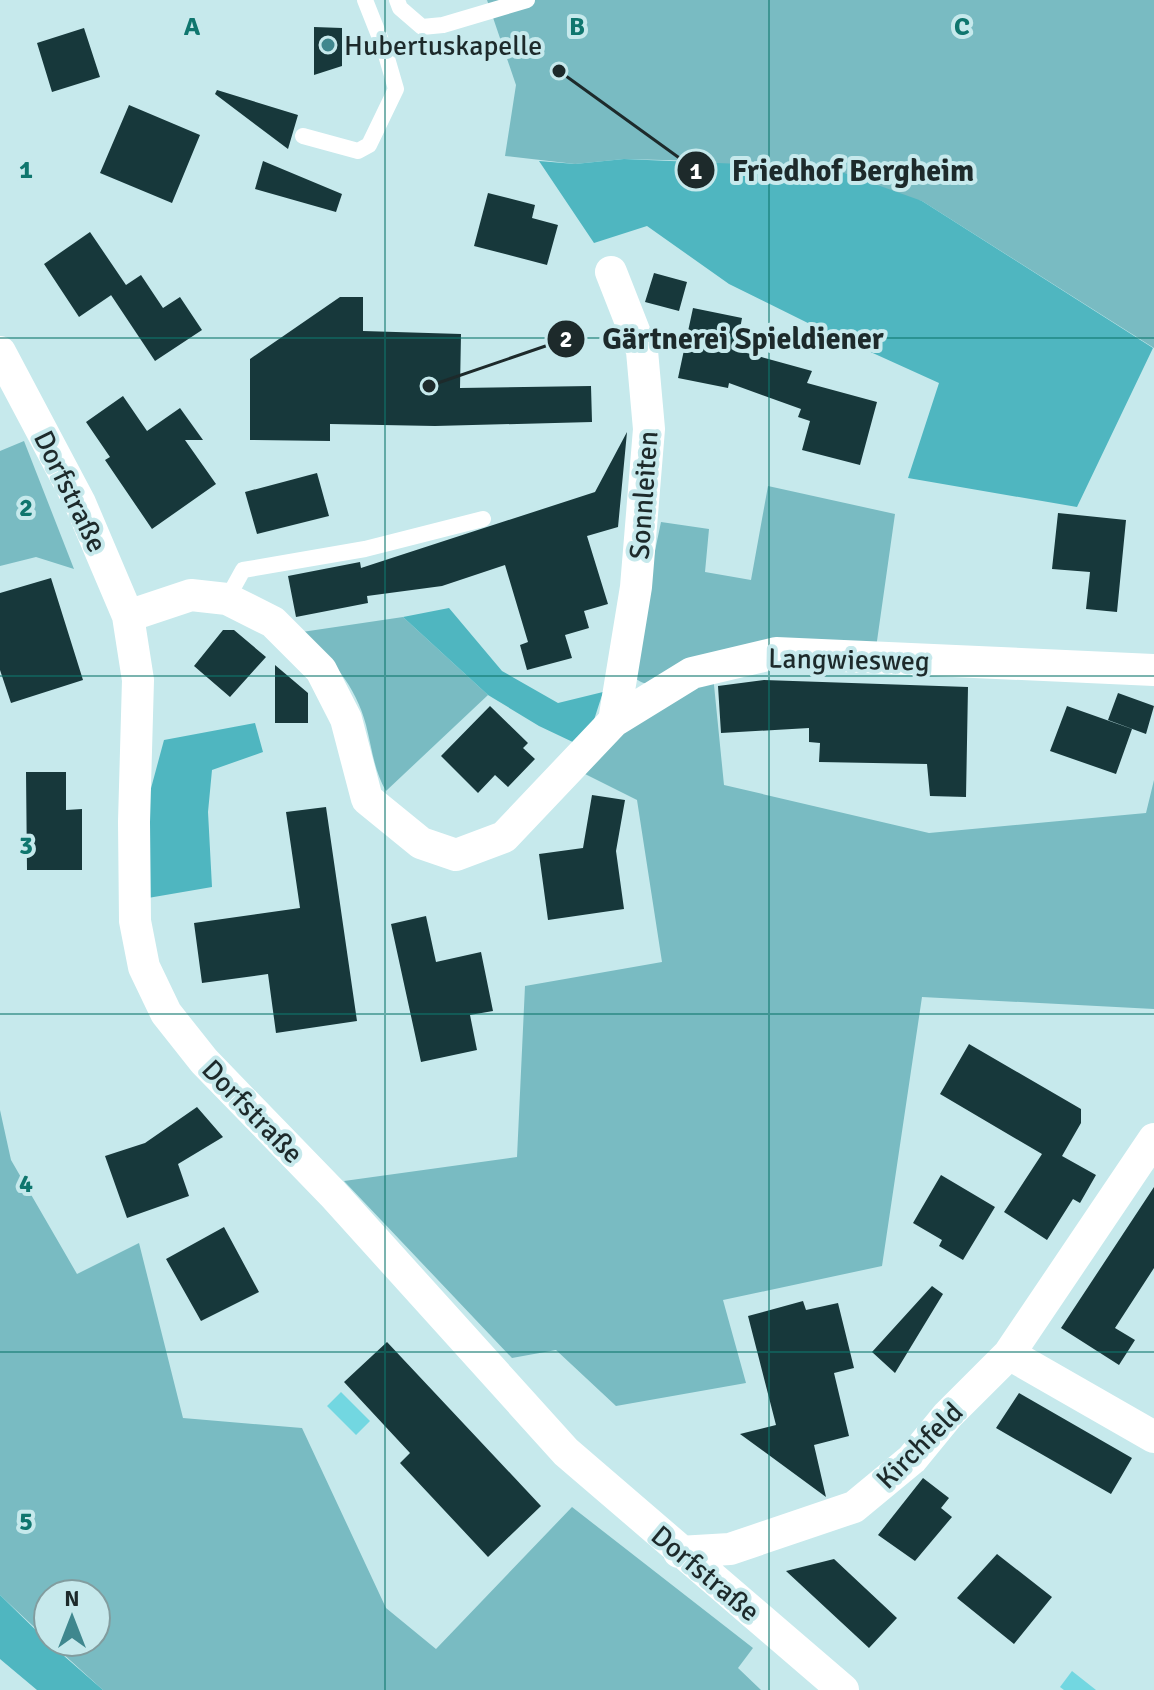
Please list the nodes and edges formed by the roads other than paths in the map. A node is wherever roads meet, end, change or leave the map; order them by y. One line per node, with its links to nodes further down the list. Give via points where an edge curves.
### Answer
1 (365, 0): 4 (lane, via 396,89 369,145 358,151)
2 (397, 0): 3 (lane, via 422,27)
3 (527, 0)
4 (303, 136)
5 (611, 272): 11 (street, Sonnleiten, via 642,351 649,429 636,587)
6 (0, 352): 9 (street, Dorfstraße, via 80,503)
7 (483, 519): 8 (lane, via 365,549 243,570)
8 (227, 599): 9 (street, Langwiesweg, via 191,595); 11 (street, Langwiesweg, via 273,622 321,670 346,719 367,799 421,843 456,855 504,837)
9 (128, 616): 15 (street, Dorfstraße, via 138,680 135,921 144,967 166,1013 204,1061 333,1194 566,1452)
10 (1154, 670): 11 (street, Langwiesweg, via 776,653 692,673)
11 (614, 721)
12 (1154, 1139): 13 (street, Kirchfeld)
13 (1009, 1354): 14 (street); 15 (street, Kirchfeld, via 912,1459 854,1507 730,1549)
14 (1154, 1437)
15 (679, 1552): 16 (street, Dorfstraße)
16 (843, 1690)

